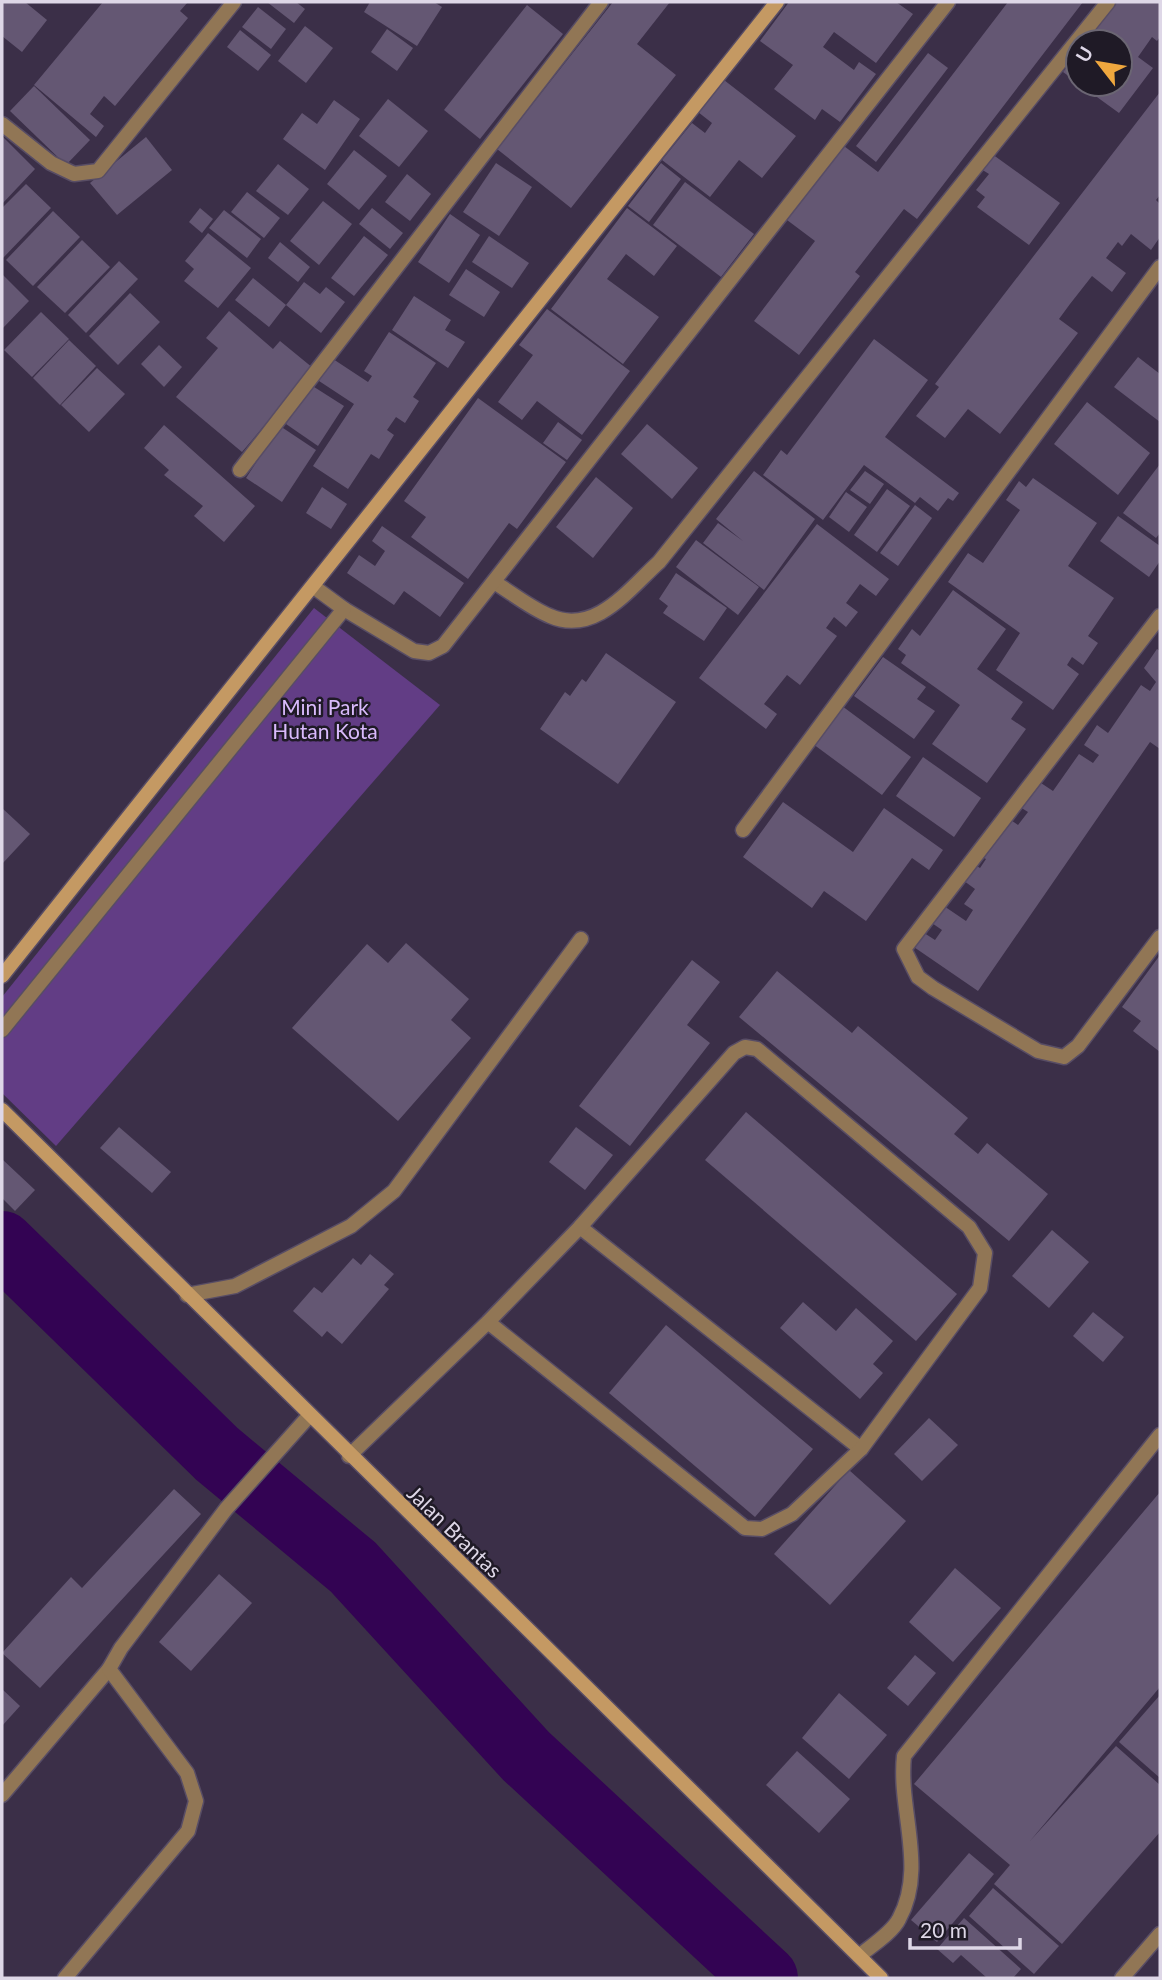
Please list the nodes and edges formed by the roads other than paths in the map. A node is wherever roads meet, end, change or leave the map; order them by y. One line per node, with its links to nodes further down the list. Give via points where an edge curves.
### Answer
1 (234, 2): 6 (street, via 98,171 74,174 51,163)
2 (601, 2): 8 (street)
3 (777, 2): 10 (main road)
4 (948, 2): 9 (street)
5 (1108, 2): 9 (street, via 659,562 605,611 579,623 551,617)
6 (2, 124)
7 (1160, 267): 13 (street)
8 (240, 470)
9 (494, 582): 11 (street, via 443,646 429,653 414,651)
10 (314, 587): 11 (street); 16 (main road)
11 (344, 608): 17 (street)
12 (1160, 616): 14 (street, via 904,949 918,977 933,988 1038,1051 1064,1057 1078,1046)
13 (743, 830)
14 (1160, 937)
15 (581, 939): 20 (street, via 394,1191 351,1227 236,1286)
16 (2, 976)
17 (2, 1030)
18 (2, 1110): 20 (main road, Jalan Brantas)
19 (580, 1227): 21 (street); 24 (street); 24 (street, via 734,1052 745,1047 757,1049 969,1227 985,1253 980,1288)
20 (187, 1295): 22 (main road, Jalan Brantas)
21 (488, 1322): 24 (street, via 745,1528 762,1529 792,1514); 25 (street)
22 (309, 1416): 25 (main road, Jalan Brantas); 26 (street, via 226,1509)
23 (1160, 1435): 29 (street, via 904,1756 910,1882 899,1920)
24 (861, 1450)
25 (349, 1456): 29 (main road, Jalan Brantas)
26 (109, 1669): 27 (street); 30 (street, via 187,1773 195,1801 188,1831)
27 (2, 1795)
28 (1160, 1934): 32 (street)
29 (859, 1956): 31 (main road, Jalan Brantas)
30 (65, 1978)
31 (881, 1978)
32 (1122, 1978)

